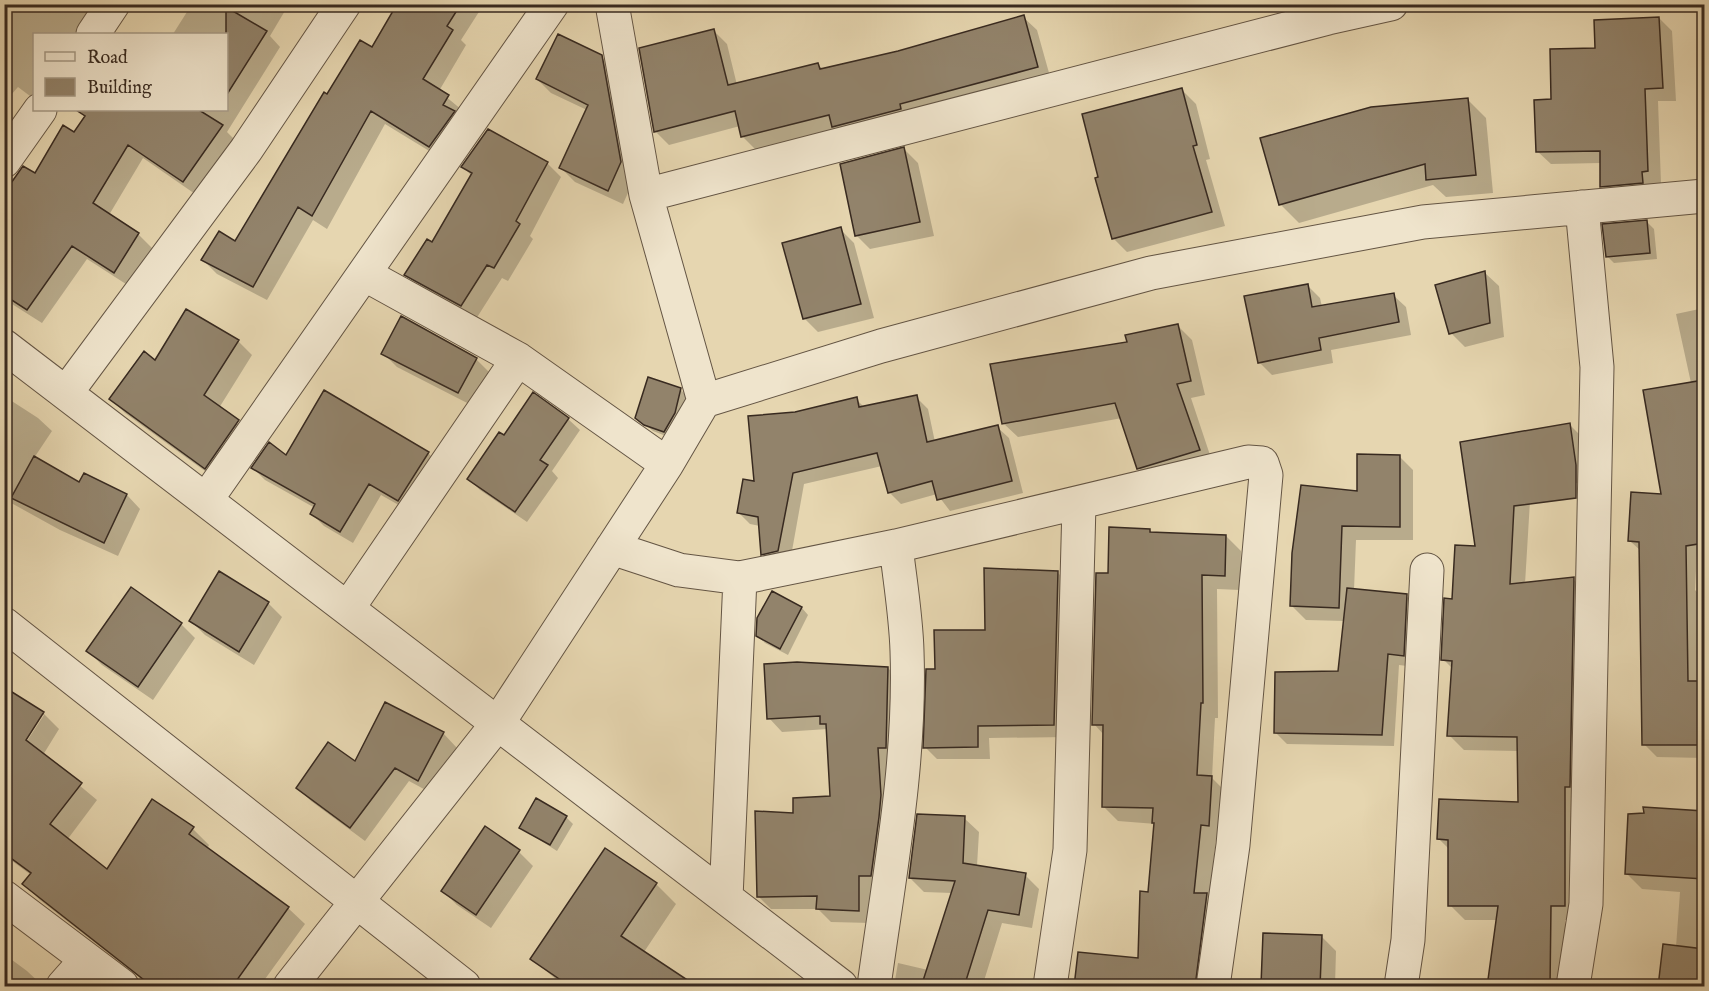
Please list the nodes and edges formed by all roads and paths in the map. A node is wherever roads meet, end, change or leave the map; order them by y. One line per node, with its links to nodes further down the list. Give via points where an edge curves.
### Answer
1 (113, 4): 6 (street)
2 (344, 4): 15 (street, via 246,150)
3 (552, 4): 12 (street)
4 (612, 4): 9 (street)
5 (1391, 4): 9 (street)
6 (94, 33)
7 (39, 111): 8 (street)
8 (4, 161)
9 (646, 195): 16 (street)
10 (1704, 196): 11 (street)
11 (1582, 207): 16 (street, via 1423,222 1151,273 881,345); 40 (street, via 1597,367 1586,904)
12 (364, 274): 14 (street); 18 (street)
13 (4, 346): 15 (street)
14 (518, 359): 17 (street); 24 (street)
15 (66, 393): 18 (street)
16 (704, 401): 17 (street)
17 (667, 464): 21 (street)
18 (206, 500): 24 (street)
19 (1079, 504): 20 (street); 37 (street, via 1070,850); 38 (street, via 1248,462 1257,461 1265,467 1233,845)
20 (896, 546): 23 (street); 36 (street, via 907,650 905,724 896,829)
21 (612, 548): 23 (street, via 679,570); 26 (street)
22 (1426, 570): 39 (street, via 1408,940)
23 (740, 578): 28 (street)
24 (348, 608): 26 (street)
25 (4, 624): 29 (street)
26 (498, 723): 28 (street); 29 (street)
27 (4, 897): 30 (street)
28 (726, 898): 35 (street)
29 (357, 905): 33 (street); 34 (street)
30 (86, 960): 31 (street); 32 (street)
31 (63, 987)
32 (122, 987)
33 (290, 987)
34 (464, 987)
35 (841, 987)
36 (874, 987)
37 (1050, 987)
38 (1213, 987)
39 (1401, 987)
40 (1573, 987)

